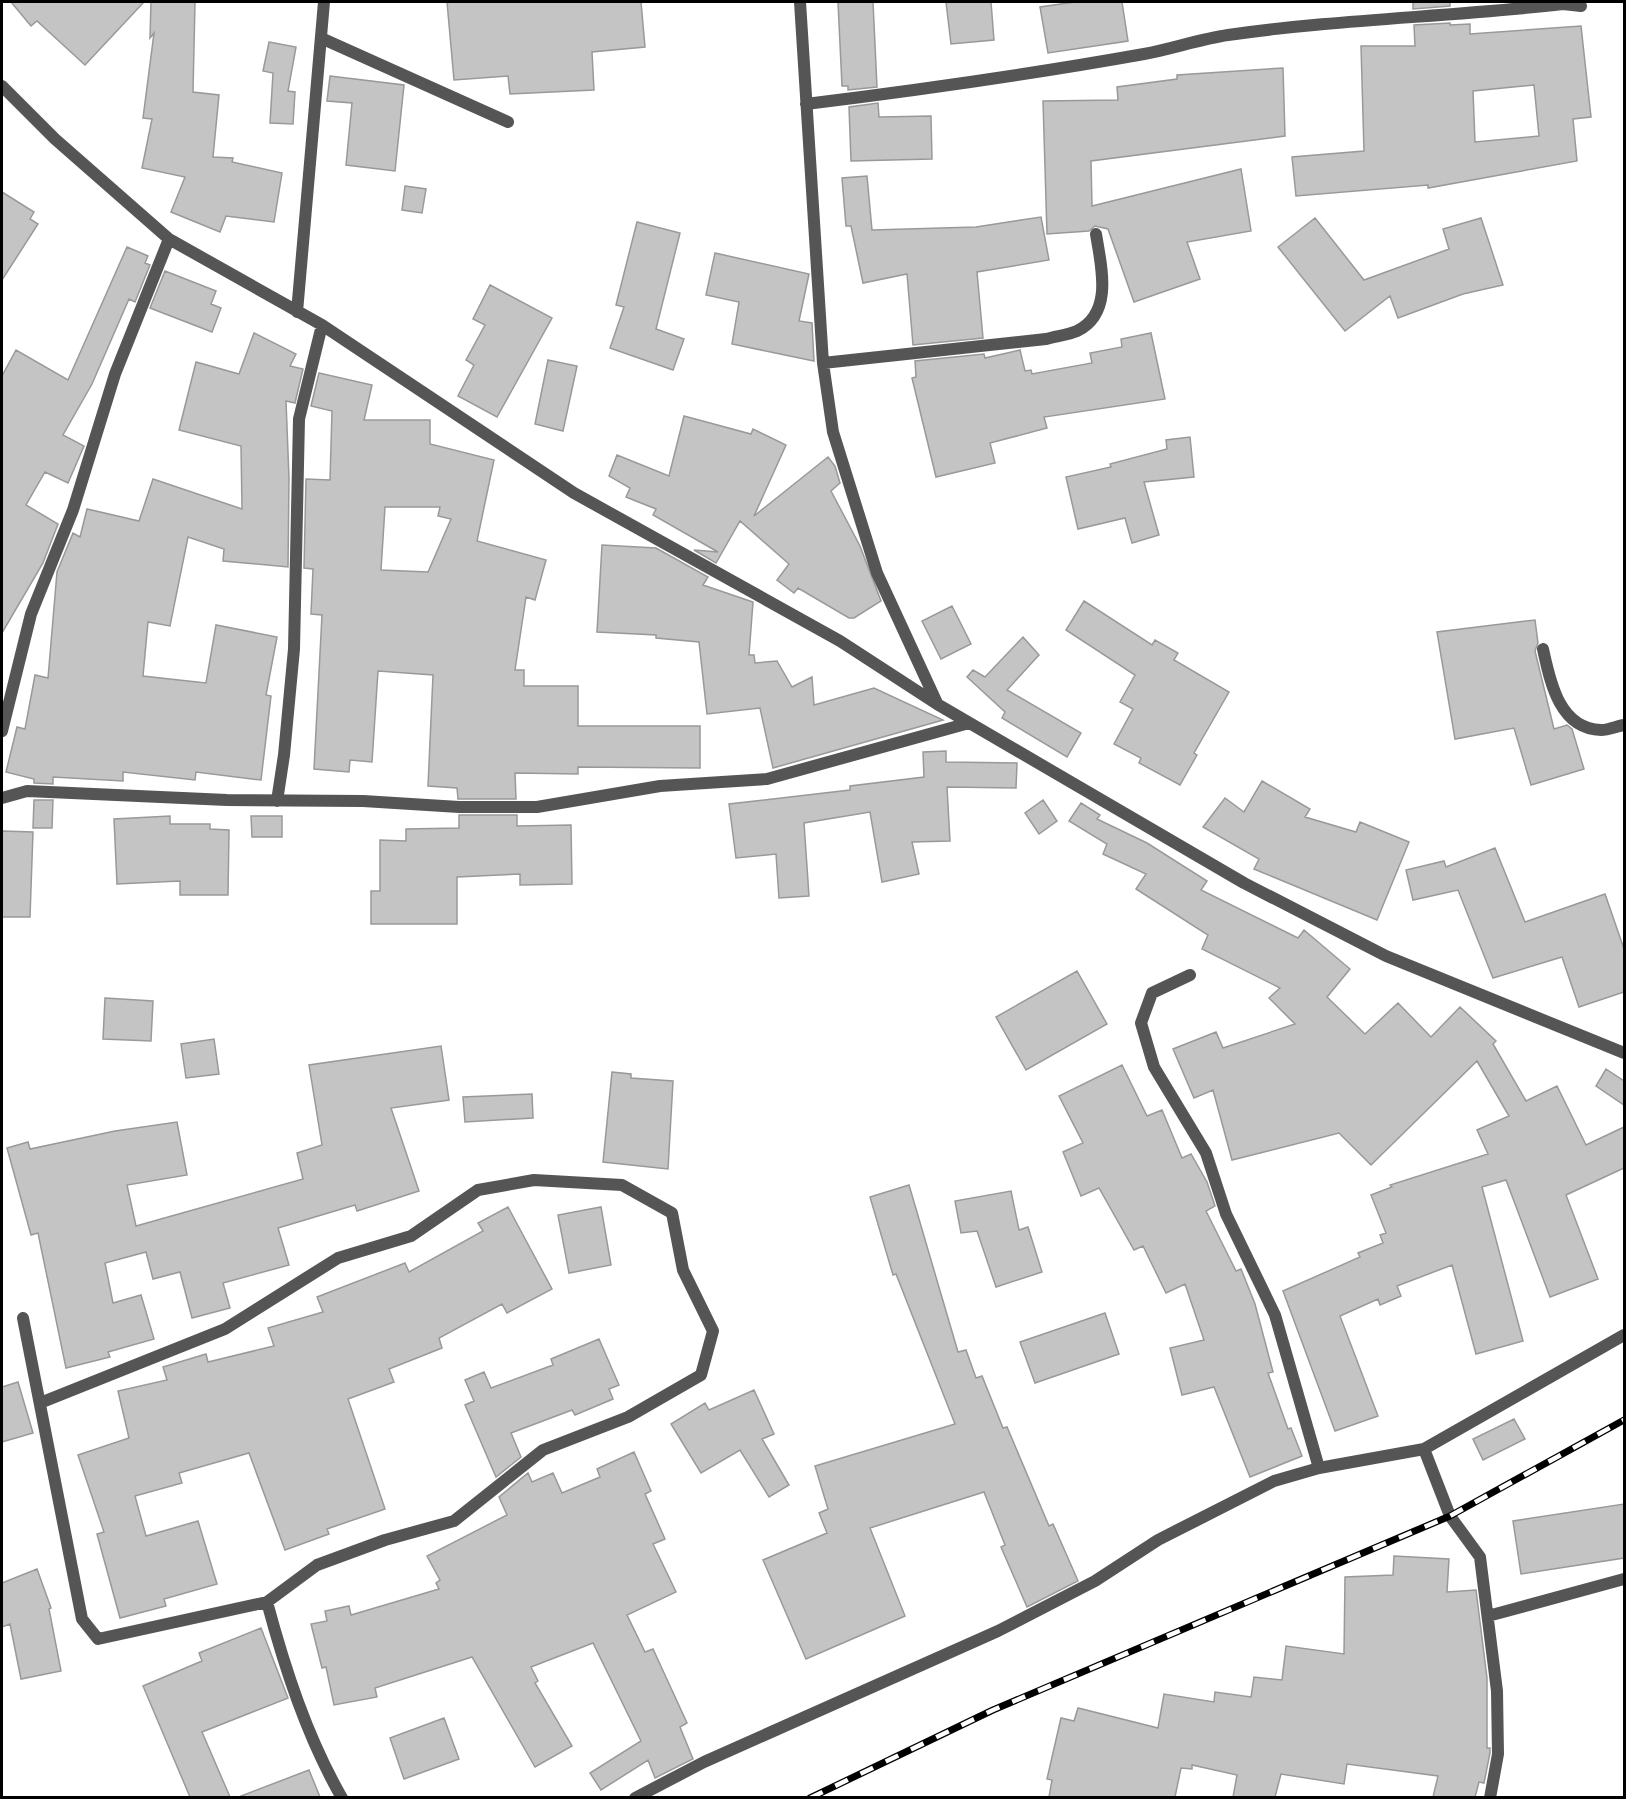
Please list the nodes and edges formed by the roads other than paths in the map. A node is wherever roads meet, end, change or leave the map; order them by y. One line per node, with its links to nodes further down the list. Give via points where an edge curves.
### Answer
1 (324, 2): 4 (street)
2 (800, 2): 6 (street)
3 (1581, 6): 6 (street, via 1563,4 1404,20 1329,21 1225,35 1144,54 961,84)
4 (321, 38): 7 (street); 10 (street)
5 (2, 86): 9 (street, via 55,140)
6 (806, 104): 12 (street)
7 (508, 122)
8 (1096, 234): 12 (street, via 1101,305 1096,315 1078,330 1046,339)
9 (169, 239): 10 (street); 17 (street, via 115,374 73,510 31,614)
10 (297, 312): 11 (street)
11 (322, 325): 14 (street, via 574,493 840,641); 19 (street, via 299,419 295,640)
12 (824, 363): 14 (street, via 833,432 877,573)
13 (1543, 649): 16 (street, via 1550,681 1565,712 1580,725 1602,730)
14 (938, 705): 15 (street)
15 (969, 723): 19 (street, via 767,779 660,786 537,807); 21 (street, via 1244,883 1386,956)
16 (1624, 725)
17 (2, 731)
18 (2, 798): 19 (street, via 27,791)
19 (277, 801)
20 (1190, 975): 26 (street, via 1152,993 1141,1023 1154,1067 1206,1153 1226,1214 1275,1315)
21 (1624, 1053)
22 (23, 1317): 24 (street)
23 (1624, 1335): 25 (street)
24 (40, 1403): 28 (street, via 82,1619 98,1639); 28 (street, via 225,1329 338,1258 411,1236 478,1190 534,1180 622,1185 672,1213 683,1270 713,1331 701,1375 628,1418 543,1450 454,1521 385,1540 317,1565)
25 (1424, 1449): 26 (street); 29 (street, via 1450,1516 1480,1557)
26 (1319, 1468): 31 (street, via 1274,1481 1158,1540 1095,1581 998,1631 704,1762)
27 (1624, 1579): 29 (street)
28 (267, 1602): 30 (street, via 323,1765)
29 (1488, 1616): 32 (street, via 1497,1691 1498,1754)
30 (342, 1797)
31 (635, 1797)
32 (1490, 1797)

